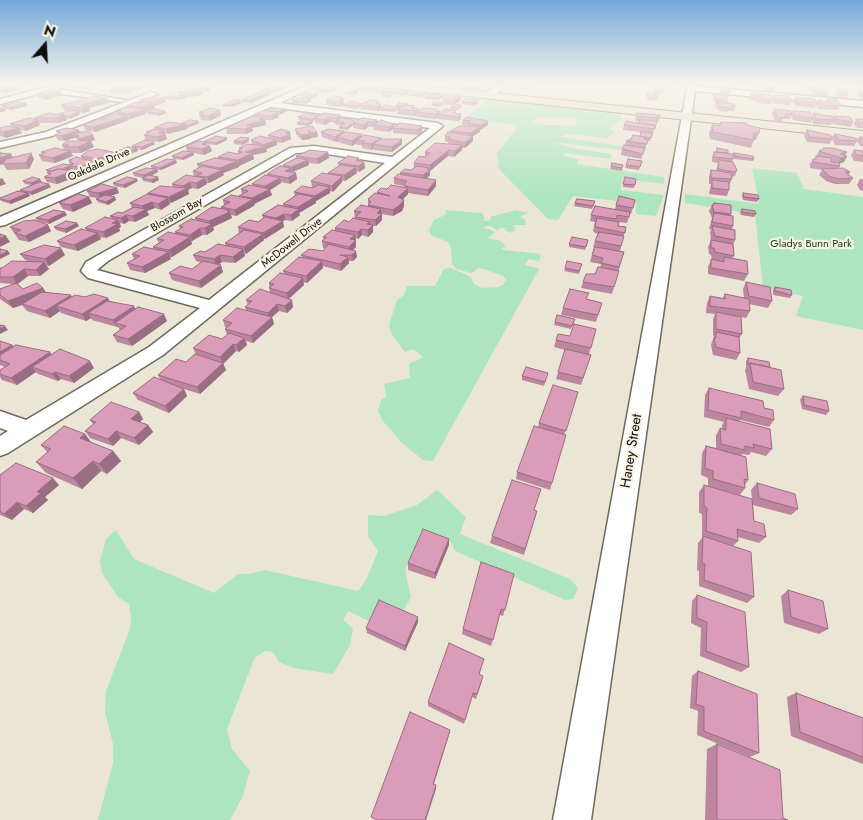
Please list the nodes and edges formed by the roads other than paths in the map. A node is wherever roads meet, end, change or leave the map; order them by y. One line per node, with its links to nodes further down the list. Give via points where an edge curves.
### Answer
1 (84, 121): 7 (street, via 33,146)
2 (230, 121): 9 (street, Oakdale Drive)
3 (402, 121): 8 (street, McDowell Drive, via 438,126)
4 (685, 121): 14 (street, Haney Street)
5 (735, 121): 6 (street)
6 (863, 135)
7 (0, 145)
8 (395, 161): 10 (street, McDowell Drive); 10 (street, Blossom Bay, via 314,149 294,150 91,265 89,271 106,279)
9 (4, 218)
10 (213, 306): 12 (street, McDowell Drive, via 136,364)
11 (0, 419): 12 (street)
12 (28, 430): 13 (street, McDowell Drive)
13 (0, 446)
14 (572, 820)

